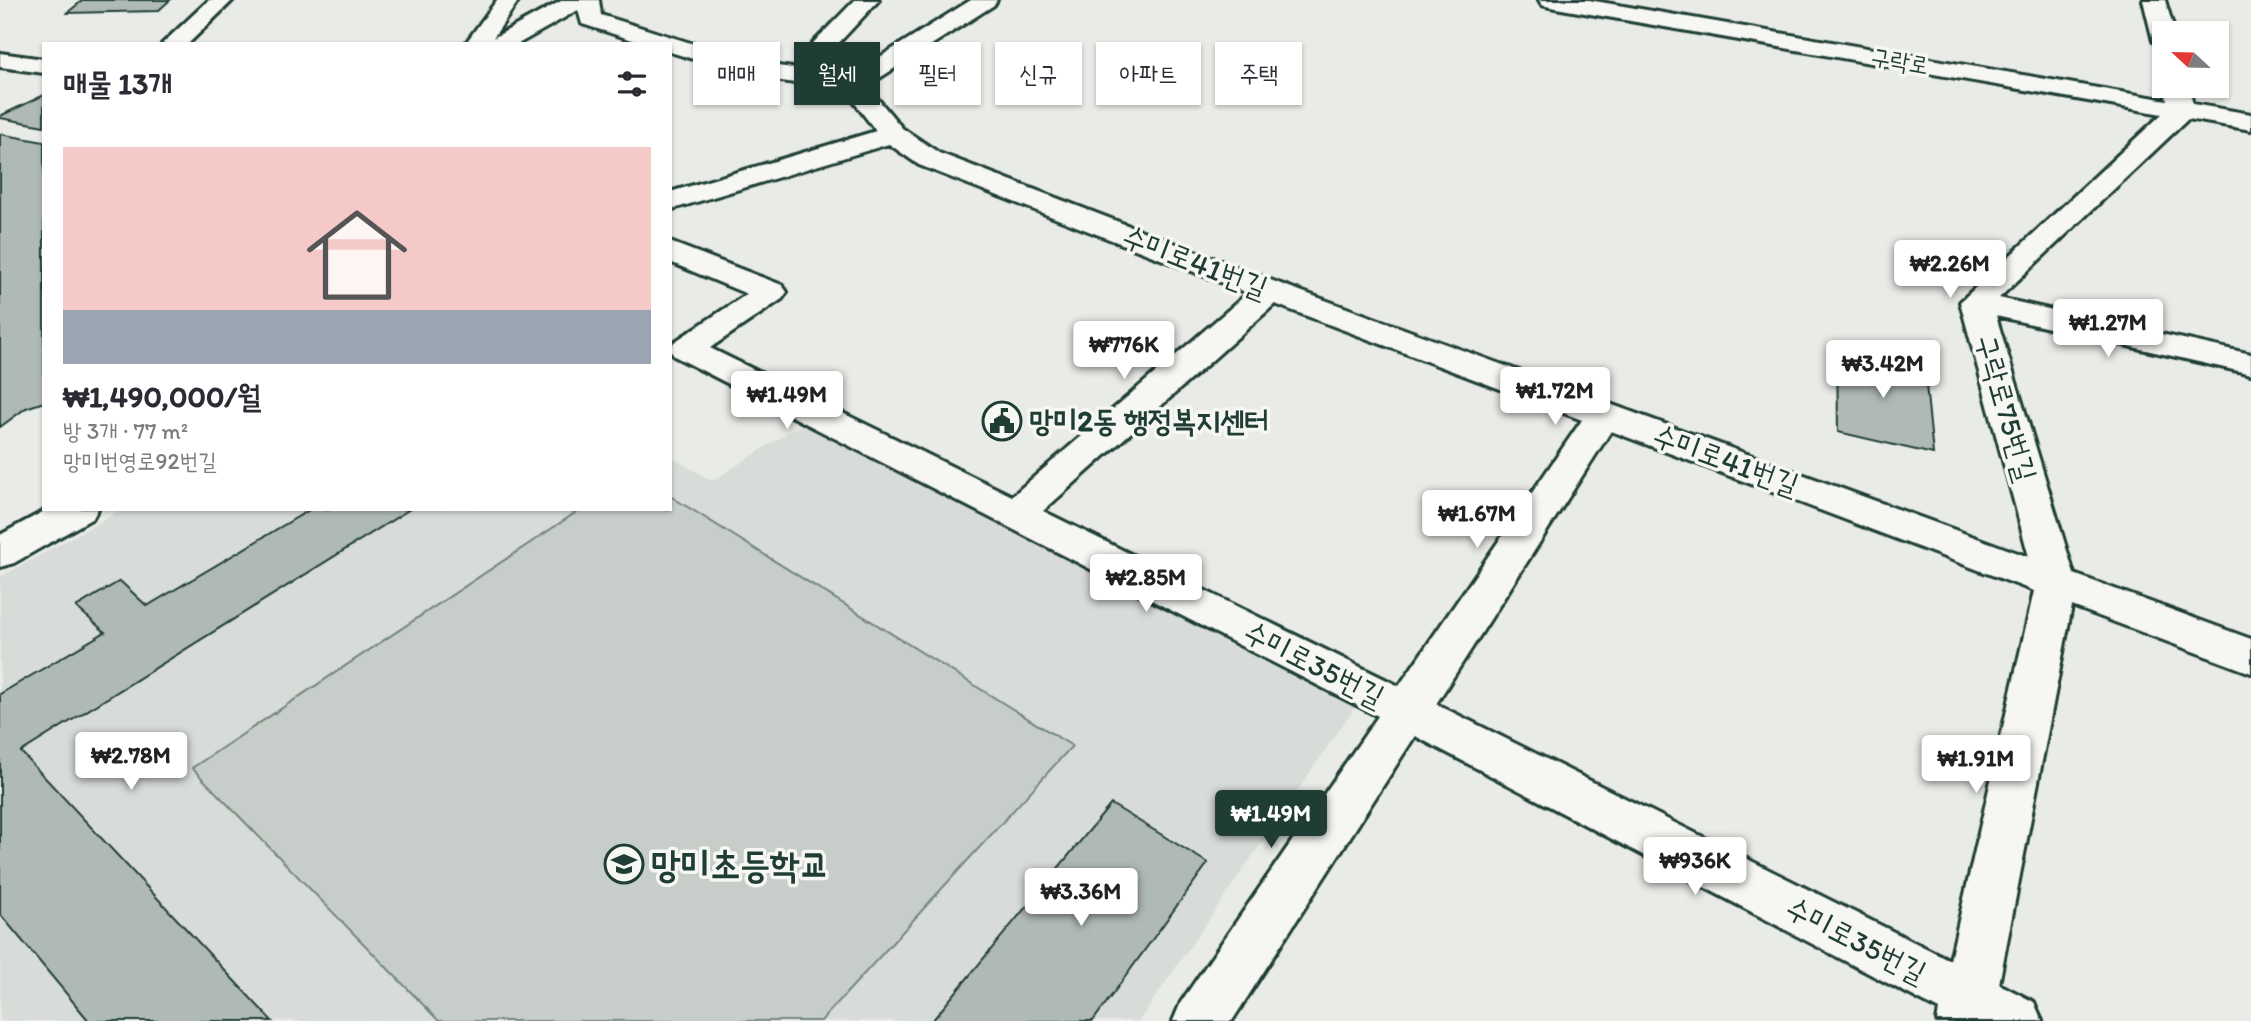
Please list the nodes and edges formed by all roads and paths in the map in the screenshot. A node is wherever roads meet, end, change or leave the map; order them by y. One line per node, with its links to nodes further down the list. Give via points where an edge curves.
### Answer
1 (222, 0): 10 (street)
2 (509, 0): 11 (street)
3 (580, 0): 12 (street)
4 (588, 0): 13 (street, via 590,19)
5 (868, 0): 14 (street, 수미로41번길)
6 (986, 0): 18 (street)
7 (1550, 0): 20 (street, 구락로)
8 (2154, 0): 9 (street)
9 (2160, 21)
10 (176, 42)
11 (478, 42)
12 (504, 42)
13 (664, 42)
14 (827, 42)
15 (672, 45): 19 (street, via 752,70)
16 (0, 60): 17 (street)
17 (42, 66)
18 (880, 67)
19 (794, 76)
20 (2152, 94)
21 (2179, 98): 23 (street, 구락로); 28 (street, 구락로75번길)
22 (870, 105): 24 (street, 수미로41번길)
23 (2251, 122)
24 (893, 134): 25 (street); 27 (street, 수미로41번길, via 929,159)
25 (672, 200)
26 (672, 252): 32 (street, 수미로35번길, via 771,292 686,349)
27 (1269, 290): 30 (street, 수미로41번길); 32 (street)
28 (1976, 302): 29 (street); 34 (street, 구락로75번길)
29 (2251, 364)
30 (1604, 415): 34 (street, 수미로41번길); 36 (street)
31 (75, 511): 33 (street)
32 (1016, 514): 36 (street, 수미로35번길)
33 (0, 553)
34 (2056, 583): 35 (street, 수미로41번길); 37 (street)
35 (2251, 656)
36 (1406, 710): 37 (street, 수미로35번길); 38 (street)
37 (1966, 1009): 39 (street, 수미로35번길)
38 (1200, 1021)
39 (2015, 1021)

